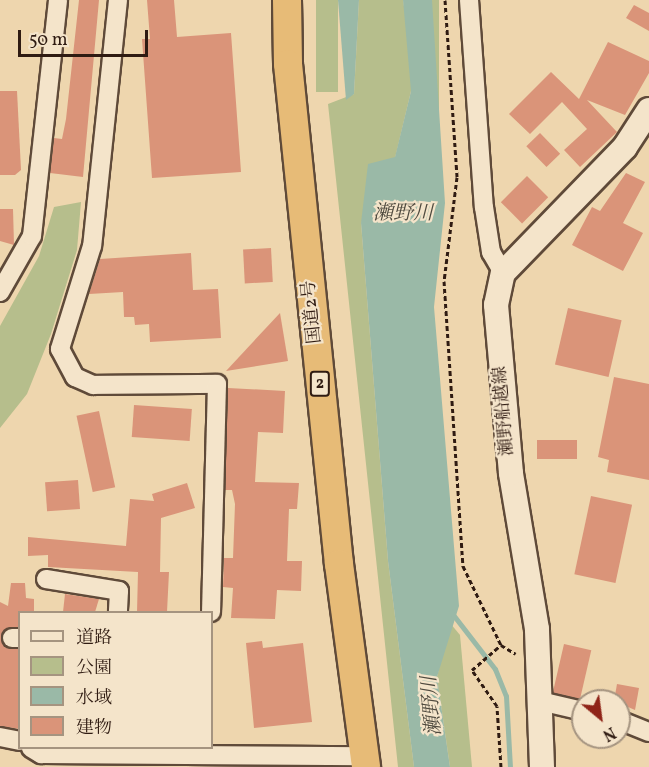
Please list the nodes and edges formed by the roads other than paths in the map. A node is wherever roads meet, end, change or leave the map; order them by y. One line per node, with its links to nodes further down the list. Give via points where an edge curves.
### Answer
1 (58, 0): 7 (street, via 32,236)
2 (118, 0): 10 (street, via 92,246 60,349 75,377 93,385 217,384)
3 (287, 0): 20 (highway, 国道2号 / 2, via 288,63 333,504)
4 (469, 0): 6 (street, via 484,207 491,252)
5 (647, 118): 6 (main road, via 625,147)
6 (503, 273): 11 (main road, 瀬野船越線, via 496,304 511,473 537,629)
7 (0, 292)
8 (46, 579): 9 (street, via 119,591)
9 (118, 611)
10 (211, 611)
11 (540, 701): 12 (street); 21 (main road, 瀬野船越線)
12 (571, 708)
13 (631, 725): 14 (street)
14 (649, 732)
15 (0, 737): 16 (street)
16 (18, 741)
17 (92, 751): 18 (street); 19 (street)
18 (38, 756)
19 (207, 756): 20 (street)
20 (365, 761)
21 (542, 767)

